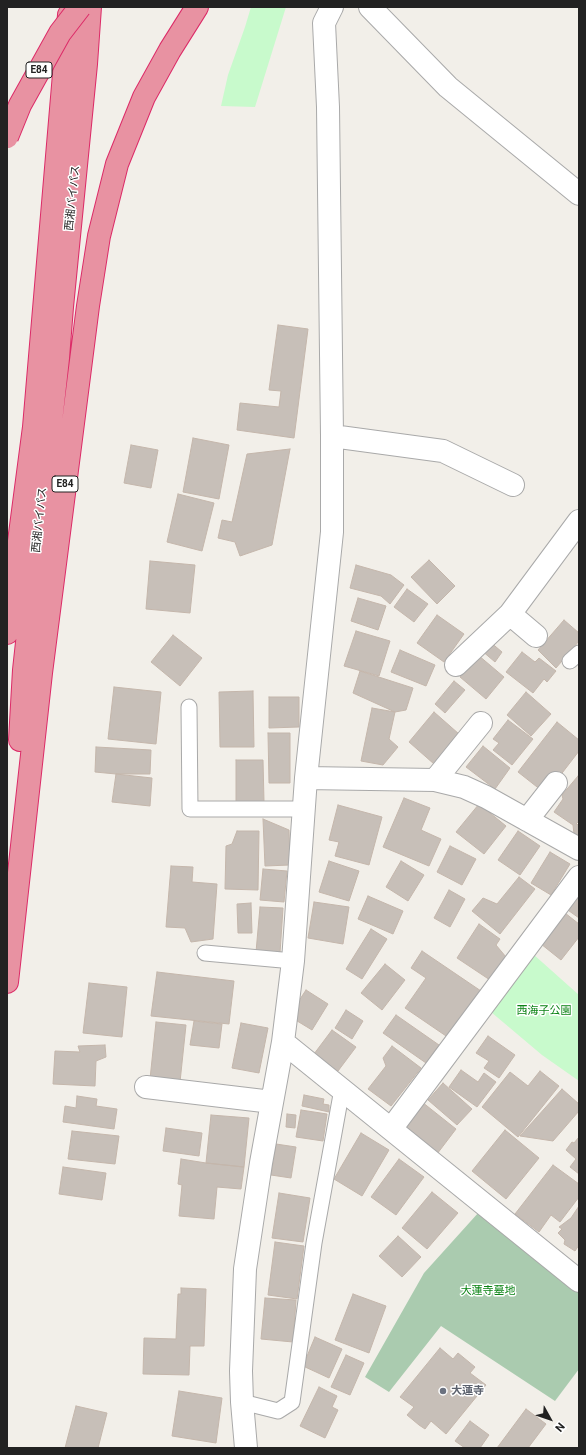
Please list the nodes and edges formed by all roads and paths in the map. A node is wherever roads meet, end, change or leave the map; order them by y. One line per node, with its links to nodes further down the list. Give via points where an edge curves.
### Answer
1 (69, 7): 13 (highway, 西湘バイパス / E84, bridge, via 34,427)
2 (80, 7): 7 (highway, E84, bridge, via 60,33 20,105)
3 (90, 7): 27 (highway, 西湘バイパス / E84, via 58,358 24,670)
4 (332, 7): 9 (street, via 324,23 328,107)
5 (370, 7): 8 (street, via 448,87)
6 (196, 9): 28 (highway, E84, via 144,97 117,164 98,236 42,666)
7 (7, 137)
8 (579, 194)
9 (332, 436): 10 (street, via 443,451); 18 (street, via 332,532)
10 (513, 485)
11 (579, 521): 12 (street)
12 (510, 614): 14 (street); 15 (street)
13 (7, 633)
14 (536, 636)
15 (456, 665)
16 (189, 707): 21 (lane, via 190,809)
17 (481, 723): 19 (street)
18 (306, 778): 19 (street); 21 (street)
19 (434, 780): 22 (street, via 464,787)
20 (556, 783): 22 (street)
21 (304, 809): 26 (street)
22 (527, 820): 23 (street)
23 (579, 849)
24 (579, 876): 33 (street)
25 (204, 953): 26 (lane)
26 (293, 961): 29 (street)
27 (7, 963)
28 (7, 982)
29 (283, 1042): 31 (street); 32 (street)
30 (146, 1087): 32 (street)
31 (342, 1089): 33 (street); 35 (lane, via 314,1243 292,1402 278,1411)
32 (272, 1102): 35 (street, via 260,1163 245,1269 240,1370)
33 (391, 1128): 34 (street)
34 (579, 1281)
35 (242, 1402): 36 (street)
36 (246, 1448)

